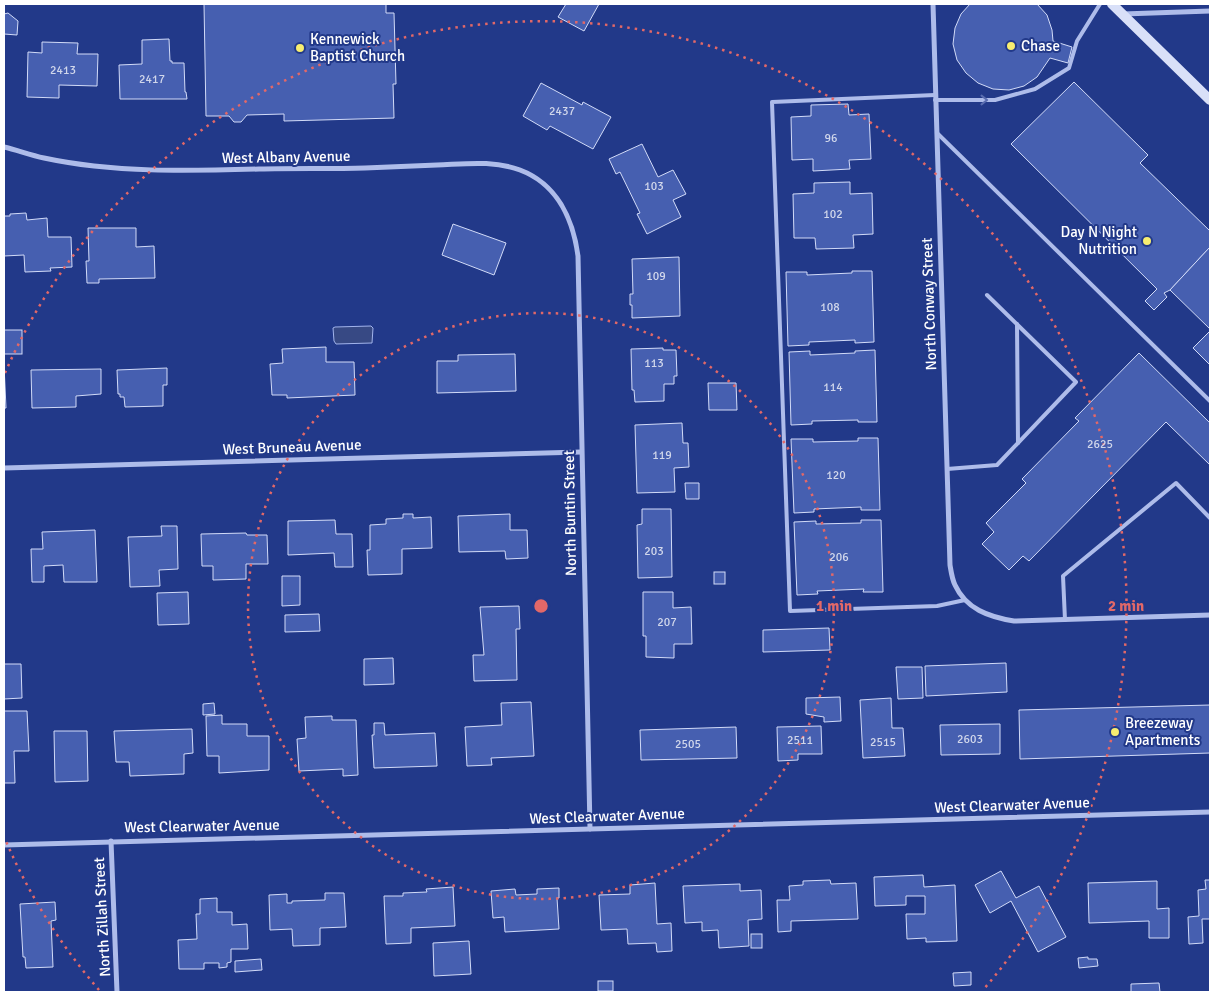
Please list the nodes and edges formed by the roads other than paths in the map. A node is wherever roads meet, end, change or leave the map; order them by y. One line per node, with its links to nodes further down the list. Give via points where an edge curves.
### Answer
1 (933, 4): 6 (street, North Conway Street)
2 (1100, 4): 6 (lane, one-way to 2, via 995,100 1035,89 1069,68 1077,41)
3 (1112, 4): 5 (main road)
4 (1210, 11): 5 (street)
5 (1123, 14): 7 (main road)
6 (935, 98): 8 (street, North Conway Street); 19 (lane, via 772,102 790,611 937,606)
7 (1210, 100)
8 (936, 132): 13 (lane); 17 (street, North Conway Street)
9 (4, 147): 10 (street, West Albany Avenue, via 44,158 161,170 500,164 538,179)
10 (558, 200): 15 (street, North Buntin Street, via 573,229 578,256)
11 (987, 295): 12 (lane)
12 (1017, 324): 14 (lane); 14 (lane, via 1076,382)
13 (1210, 401)
14 (1018, 443): 17 (lane, via 997,465)
15 (581, 452): 16 (street, West Bruneau Avenue); 23 (street, North Buntin Street)
16 (4, 468)
17 (946, 469): 19 (street, North Conway Street, via 950,565 954,584)
18 (1210, 518): 21 (lane, via 1176,482 1063,576)
19 (965, 600): 21 (street, via 992,618)
20 (1210, 615): 21 (street)
21 (1065, 620)
22 (1210, 812): 23 (street, West Clearwater Avenue)
23 (590, 829): 24 (street, West Clearwater Avenue)
24 (111, 841): 25 (street, West Clearwater Avenue); 26 (street, North Zillah Street)
25 (4, 845)
26 (117, 992)

